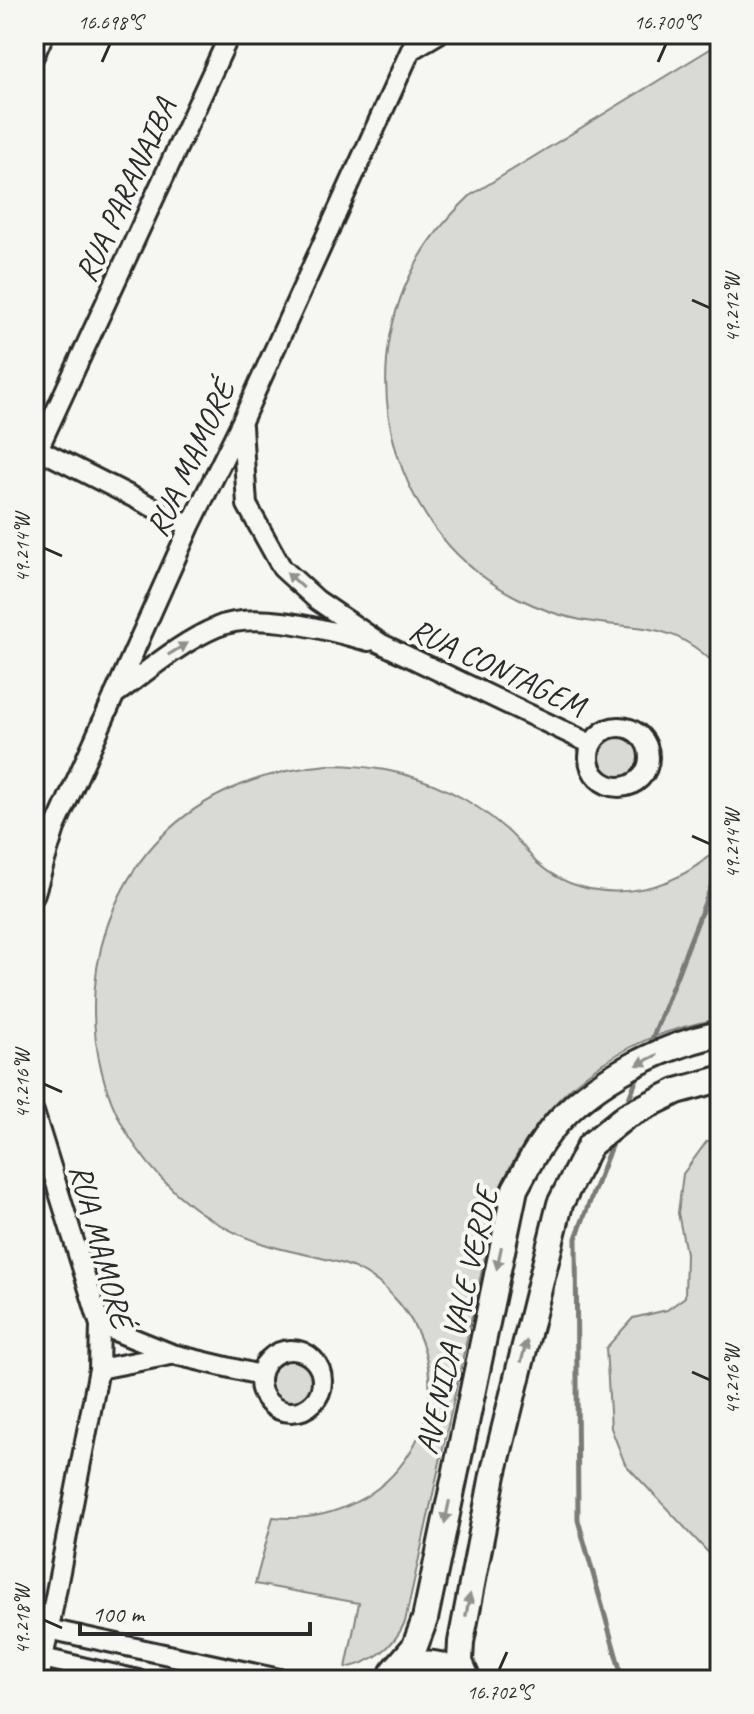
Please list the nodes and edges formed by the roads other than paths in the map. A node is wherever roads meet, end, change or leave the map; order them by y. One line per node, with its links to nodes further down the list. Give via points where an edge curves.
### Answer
1 (44, 34): 5 (street)
2 (438, 34): 4 (street, RUA MAMORÉ)
3 (224, 36): 7 (street, RUA PARANAIBA)
4 (414, 42): 6 (street, RUA MAMORÉ)
5 (34, 56)
6 (242, 421): 8 (street, RUA MAMORÉ); 9 (street, RUA CONTAGEM, one-way to 6, via 282,568 247,505)
7 (35, 451): 8 (street)
8 (190, 526): 12 (street, RUA MAMORÉ)
9 (317, 600): 10 (street); 11 (street, RUA CONTAGEM)
10 (304, 625): 11 (street, RUA CONTAGEM); 12 (street, RUA CONTAGEM, one-way to 10, via 220,625 262,620)
11 (380, 643): 13 (street, RUA CONTAGEM)
12 (114, 695): 14 (street, RUA MAMORÉ, via 55,828)
13 (591, 744)
14 (34, 896)
15 (720, 1034): 24 (street, AVENIDA VALE VERDE, one-way to 24, via 665,1051 592,1088 543,1140 515,1189 425,1619 415,1646)
16 (720, 1079): 28 (street, one-way to 16, via 460,1662 461,1642 490,1490 560,1204 590,1145 626,1116 677,1091)
17 (34, 1112): 18 (street, RUA MAMORÉ)
18 (100, 1325): 19 (street); 20 (street, RUA MAMORÉ)
19 (172, 1354): 20 (street); 21 (street)
20 (99, 1369): 22 (street, RUA MAMORÉ)
21 (260, 1375)
22 (42, 1628): 23 (street, RUA MAMORÉ); 27 (street)
23 (39, 1657): 25 (street, RUA MAMORÉ); 26 (street)
24 (389, 1676): 28 (street, via 412,1664 433,1663)
25 (39, 1680)
26 (138, 1680)
27 (284, 1680)
28 (468, 1680)

